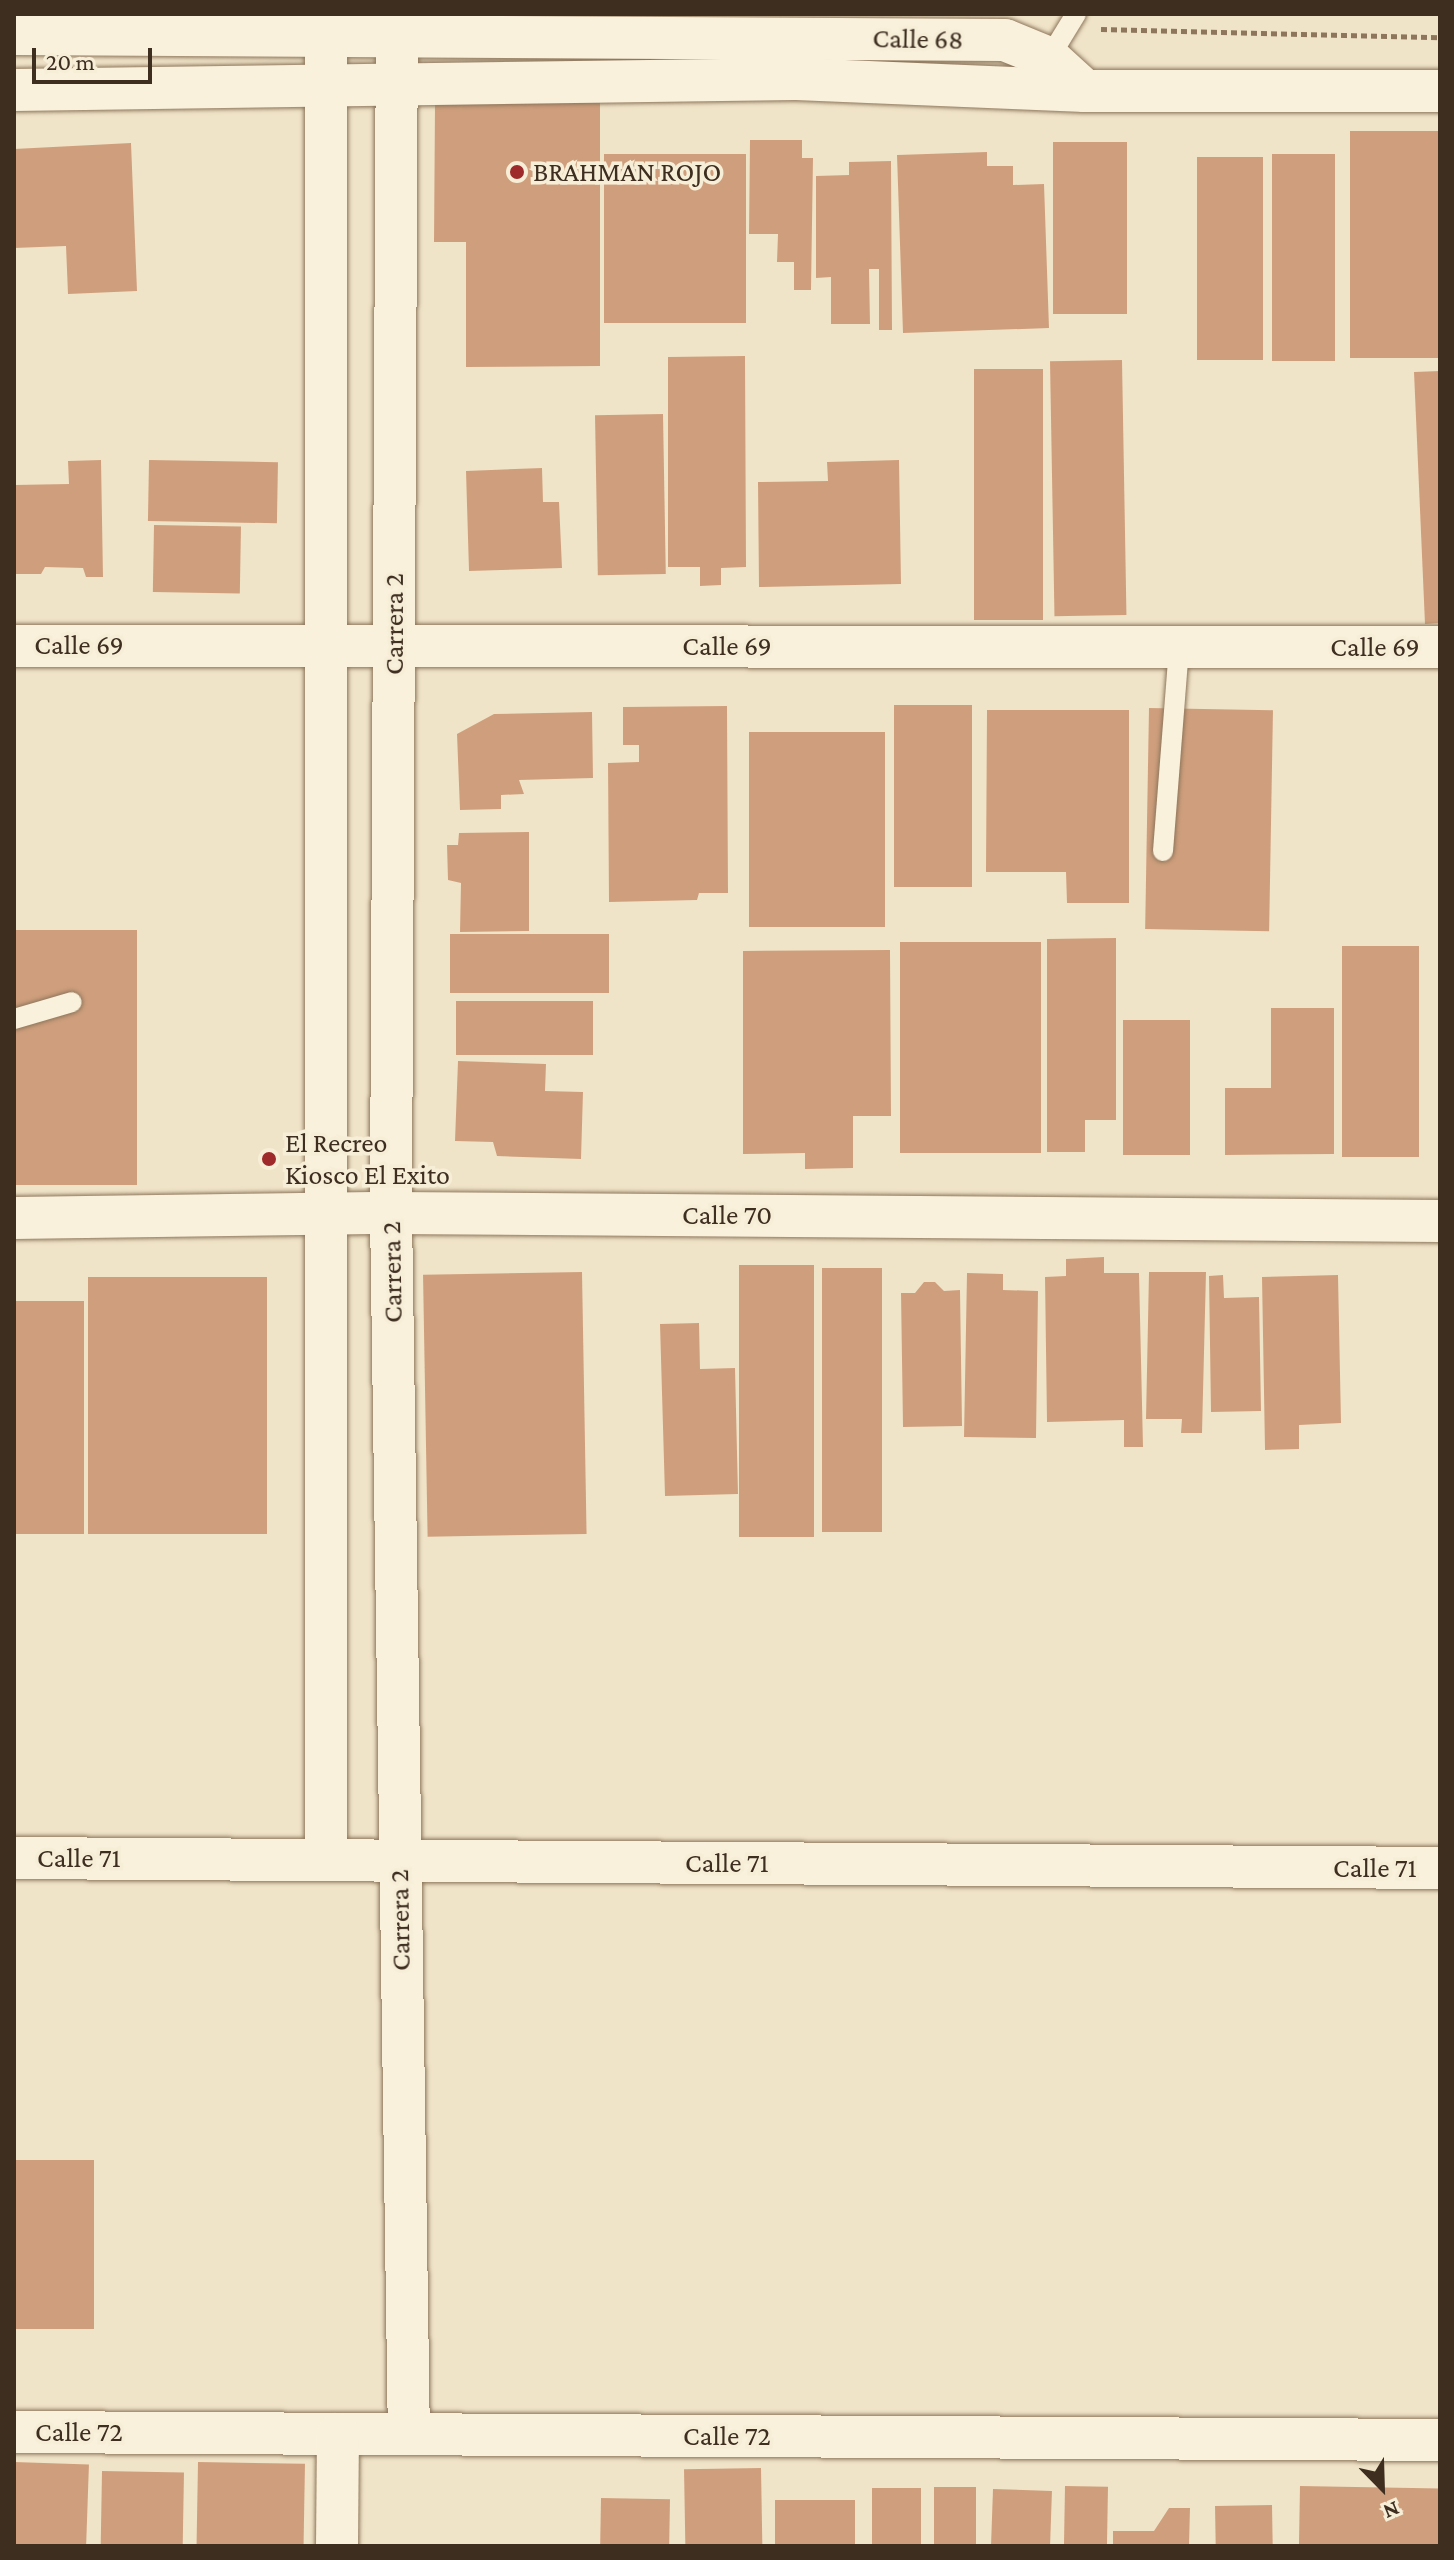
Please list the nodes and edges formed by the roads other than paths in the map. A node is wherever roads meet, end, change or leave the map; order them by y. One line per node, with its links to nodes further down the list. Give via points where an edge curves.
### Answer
1 (326, 25): 2 (street, Calle 68); 5 (street, Calle 68); 8 (street)
2 (397, 25): 3 (street, Calle 68); 7 (street, Carrera 2)
3 (795, 25): 4 (street, Calle 68, via 1005,40); 6 (street)
4 (1063, 33): 10 (street, Calle 68)
5 (14, 34)
6 (796, 79): 7 (street, Calle 68); 10 (street, Calle 68)
7 (397, 86): 8 (street, Calle 68); 13 (street, Carrera 2)
8 (326, 88): 9 (street, Calle 68); 12 (street)
9 (14, 90)
10 (1085, 91): 11 (street, Calle 68)
11 (1440, 91)
12 (324, 645): 13 (street, Calle 69); 14 (street, Calle 69); 21 (street)
13 (394, 645): 15 (street, Calle 69); 20 (street, Carrera 2)
14 (14, 646)
15 (1179, 646): 16 (street, Calle 69); 17 (lane)
16 (1440, 647)
17 (1163, 851)
18 (72, 1002): 19 (lane)
19 (14, 1019)
20 (391, 1213): 21 (street, Calle 70); 23 (street, Calle 70); 26 (street, Carrera 2)
21 (322, 1214): 22 (street, Calle 70); 25 (street)
22 (14, 1218)
23 (1440, 1221)
24 (14, 1858): 25 (street, Calle 71)
25 (326, 1860): 26 (street, Calle 71)
26 (399, 1861): 27 (street, Calle 71); 30 (street, Carrera 2)
27 (1440, 1868)
28 (14, 2432): 29 (street, Calle 72)
29 (338, 2434): 30 (street, Calle 72); 32 (street)
30 (409, 2434): 31 (street, Calle 72)
31 (1440, 2440)
32 (337, 2546)

